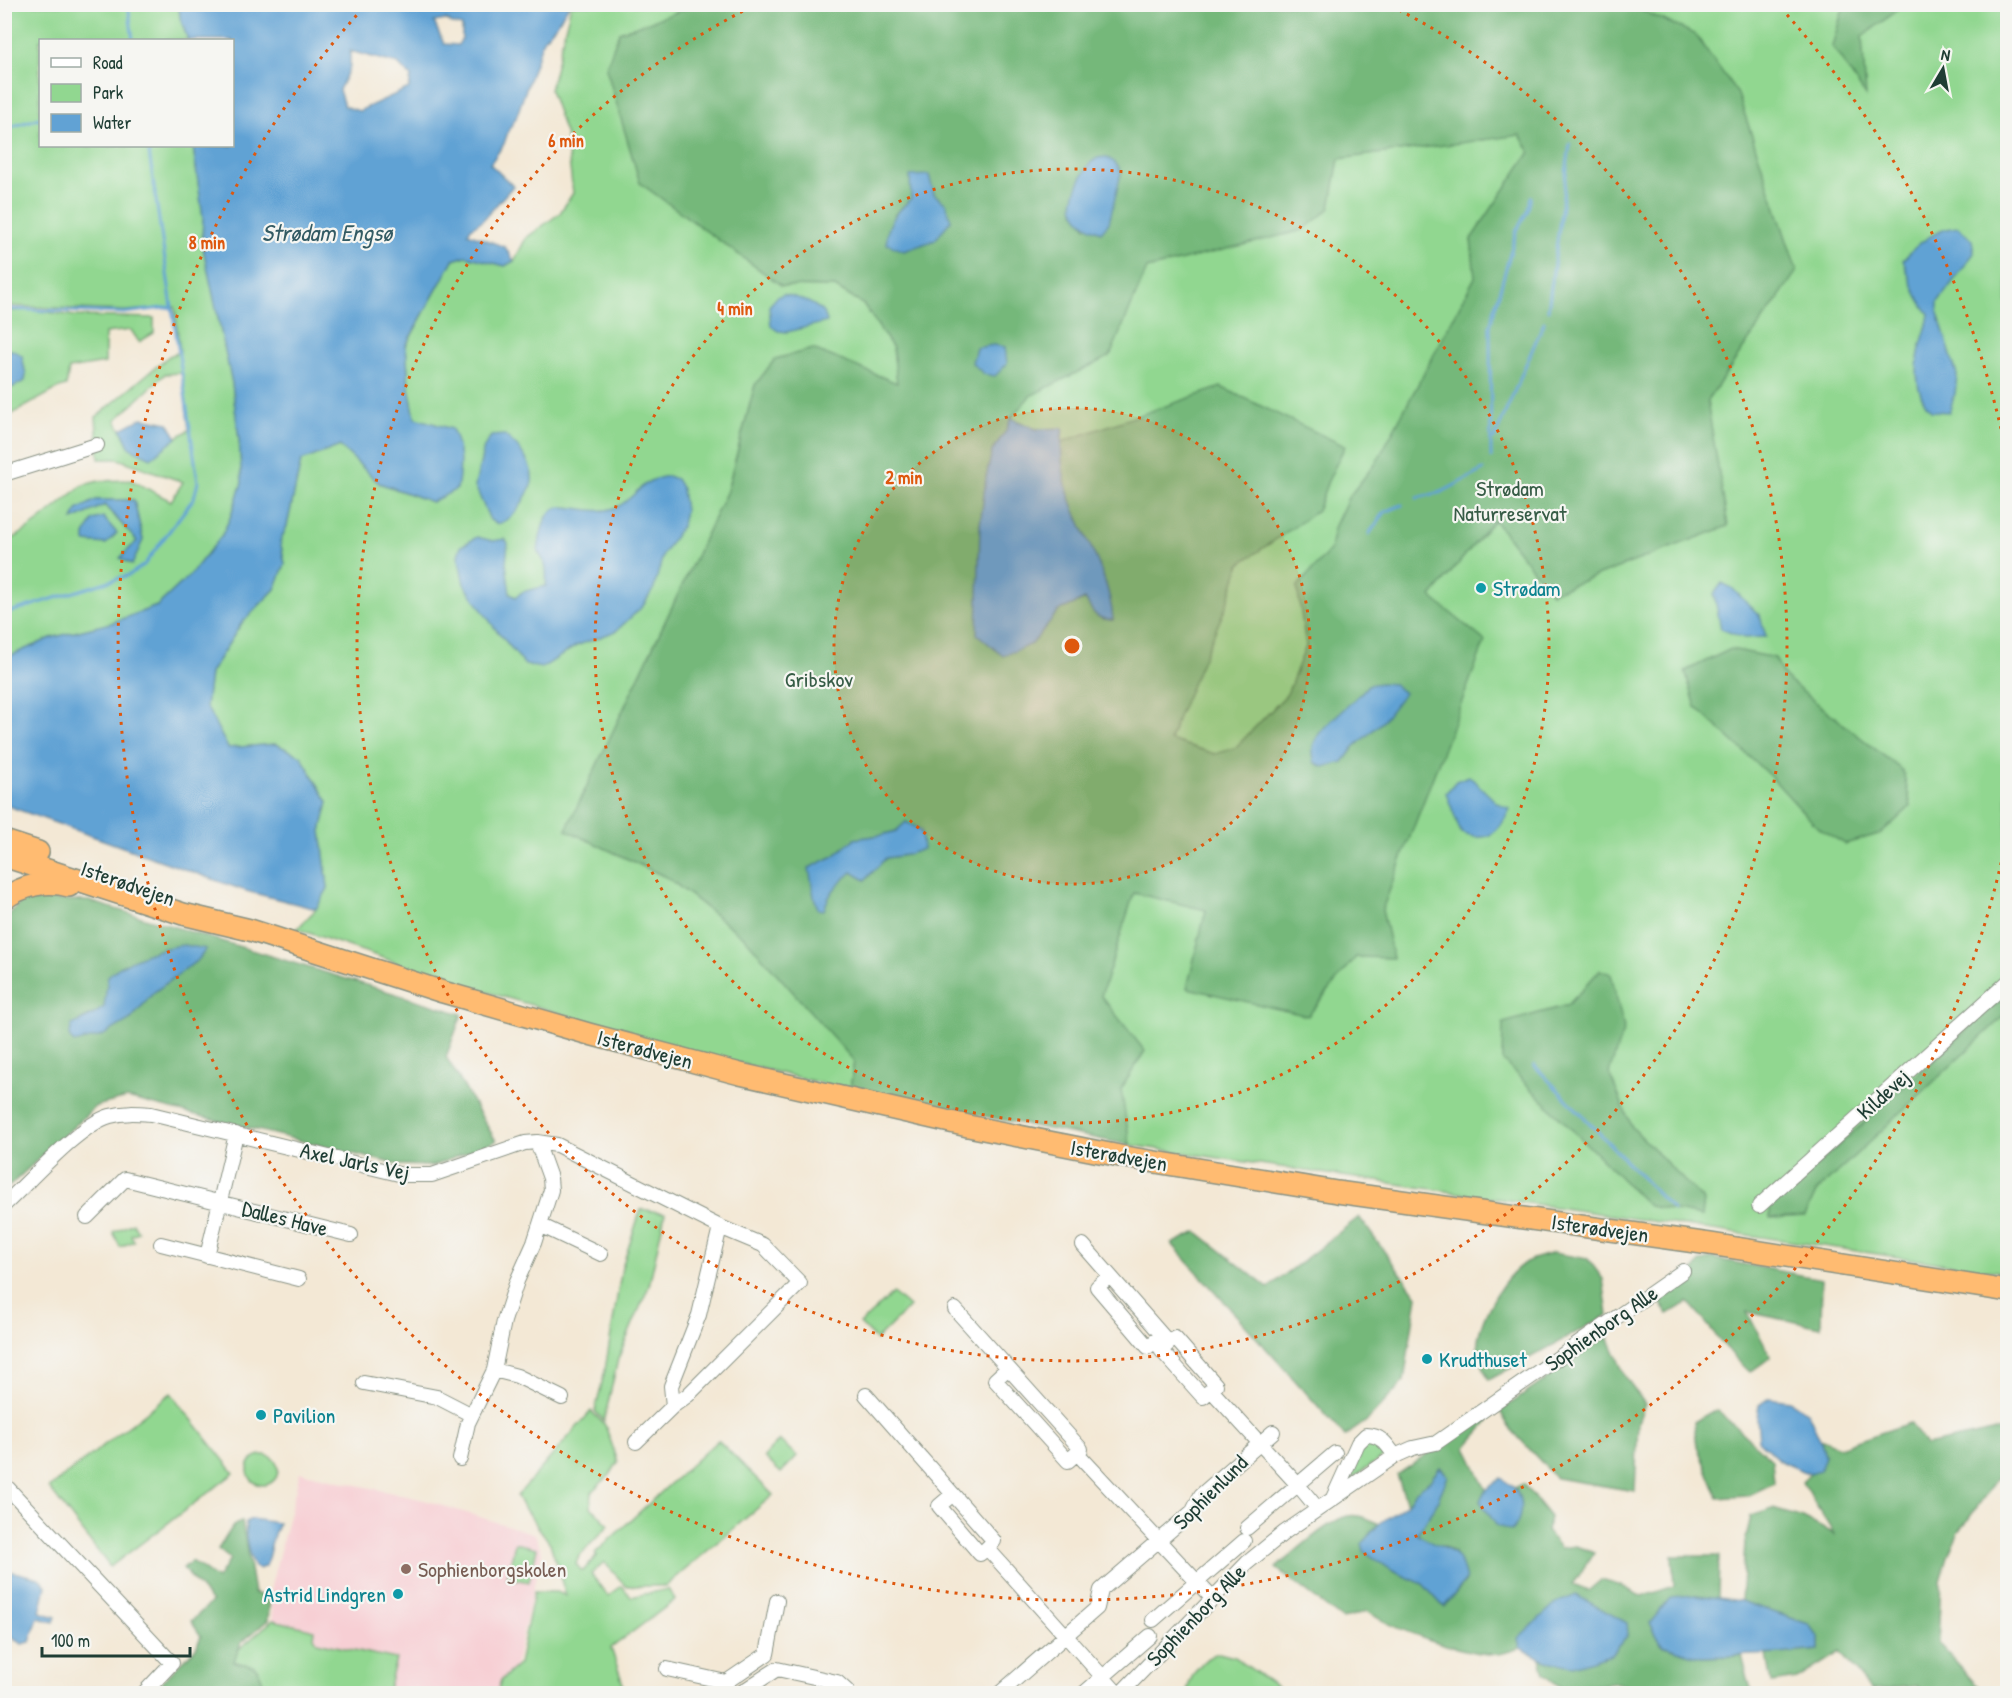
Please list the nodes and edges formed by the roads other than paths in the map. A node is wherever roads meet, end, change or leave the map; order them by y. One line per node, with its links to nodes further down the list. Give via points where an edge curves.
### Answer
1 (97, 445): 2 (street)
2 (4, 474)
3 (6, 852): 5 (highway, Isterødvejen); 6 (highway, Isterødvejen, via 156,891)
4 (4, 899): 5 (highway, via 22,888 65,885 137,906)
5 (183, 914): 6 (highway, Isterødvejen)
6 (250, 930): 23 (highway, Isterødvejen, via 589,1034 740,1074 968,1126 1337,1192 1710,1244)
7 (2007, 981): 12 (street, Kildevej)
8 (236, 1134): 9 (street, Axel Jarls Vej, via 403,1175 432,1175); 10 (street, Dalles Have); 11 (street, Axel Jarls Vej, via 151,1113 109,1116 87,1126)
9 (537, 1142): 14 (street, via 551,1191); 15 (street, Axel Jarls Vej, via 557,1145)
10 (219, 1202): 13 (street, Dalles Have, via 125,1179); 16 (street, Dalles Have); 20 (street, Dalles Have)
11 (4, 1205)
12 (1759, 1206)
13 (87, 1217)
14 (540, 1225): 19 (street); 25 (street, via 504,1321)
15 (720, 1227): 29 (street, via 699,1316 670,1386); 29 (street, Axel Jarls Vej, via 763,1245 800,1283)
16 (351, 1235)
17 (160, 1244): 20 (street)
18 (1083, 1245): 33 (street, Sophienlund, via 1110,1276 1097,1287 1148,1347 1165,1339 1161,1350 1203,1397 1211,1390)
19 (601, 1254)
20 (207, 1256): 22 (street)
21 (1683, 1270): 35 (street, Sophienborg Alle, via 1436,1443)
22 (299, 1279)
23 (2007, 1291)
24 (955, 1309): 41 (street, Sophienlund, via 1081,1449 1077,1453)
25 (494, 1370): 28 (street, via 517,1376); 30 (street)
26 (363, 1383): 30 (street, via 437,1397)
27 (866, 1395): 46 (street, via 994,1541 987,1548)
28 (562, 1398)
29 (673, 1406): 32 (street, Axel Jarls Vej)
30 (472, 1415): 36 (street)
31 (1274, 1431): 33 (street, Sophienlund)
32 (636, 1442)
33 (1260, 1443): 38 (street, Sophienlund); 41 (street, Sophienlund, via 1201,1495 1193,1511)
34 (1335, 1453): 38 (street)
35 (1395, 1456): 39 (street, Sophienborg Alle); 39 (street, via 1377,1436 1366,1435 1358,1443)
36 (460, 1459)
37 (4, 1484): 53 (street, via 172,1663)
38 (1298, 1485): 40 (street, Sophienlund); 42 (street)
39 (1334, 1498): 40 (street, Sophienborg Alle)
40 (1318, 1509): 43 (street, Sophienborg Alle, via 1246,1563)
41 (1159, 1541): 42 (street, Sophienlund); 46 (street, Sophienlund, via 1101,1590 1097,1608)
42 (1196, 1582): 43 (street, Sophienlund); 45 (street)
43 (1212, 1598): 59 (street, Sophienborg Alle)
44 (777, 1601): 48 (street)
45 (1154, 1620)
46 (1065, 1635): 51 (street); 57 (street, Sophienlund)
47 (1150, 1636): 51 (street)
48 (769, 1646): 50 (street); 52 (street, via 767,1654 726,1682)
49 (666, 1669): 52 (street)
50 (784, 1670): 55 (street, via 777,1669); 56 (street, via 837,1682 847,1690)
51 (1103, 1677): 58 (street); 59 (street)
52 (718, 1680): 54 (street)
53 (142, 1694)
54 (727, 1694)
55 (739, 1694)
56 (846, 1694)
57 (999, 1694)
58 (1083, 1694)
59 (1119, 1694)

